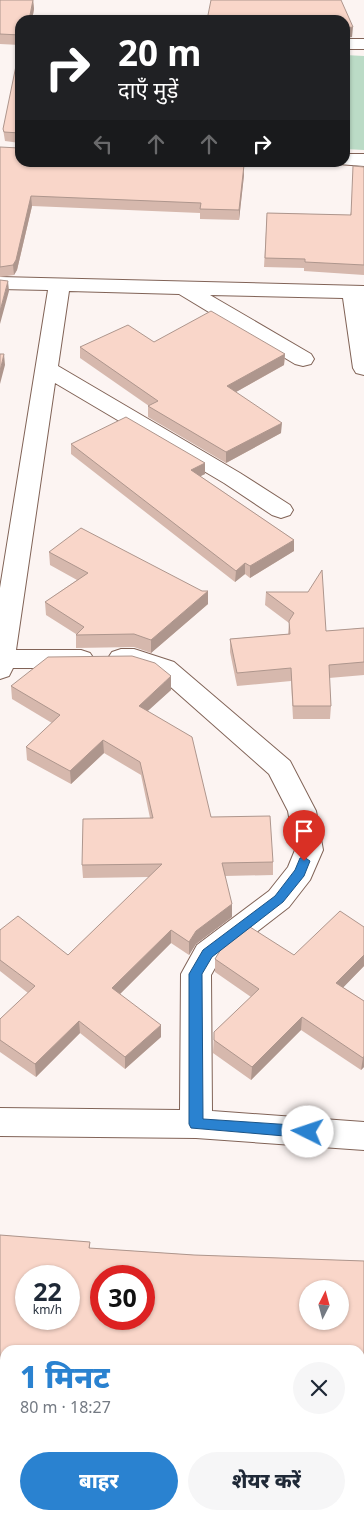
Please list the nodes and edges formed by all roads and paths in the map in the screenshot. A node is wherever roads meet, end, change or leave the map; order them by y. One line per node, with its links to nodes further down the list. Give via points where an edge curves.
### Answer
1 (350, 44): 2 (street)
2 (364, 44)
3 (350, 160): 4 (street)
4 (364, 160)
5 (0, 283): 6 (street)
6 (59, 285): 7 (street); 10 (street)
7 (184, 288): 8 (street); 9 (street)
8 (359, 292): 11 (street)
9 (303, 359)
10 (46, 368): 12 (street); 13 (street)
11 (364, 368)
12 (281, 510)
13 (1, 663): 15 (street, via 134,658 165,668 280,768 302,811 309,850 300,872 279,899 208,953 196,974)
14 (0, 1122): 15 (street)
15 (196, 1124): 16 (street)
16 (364, 1136)

